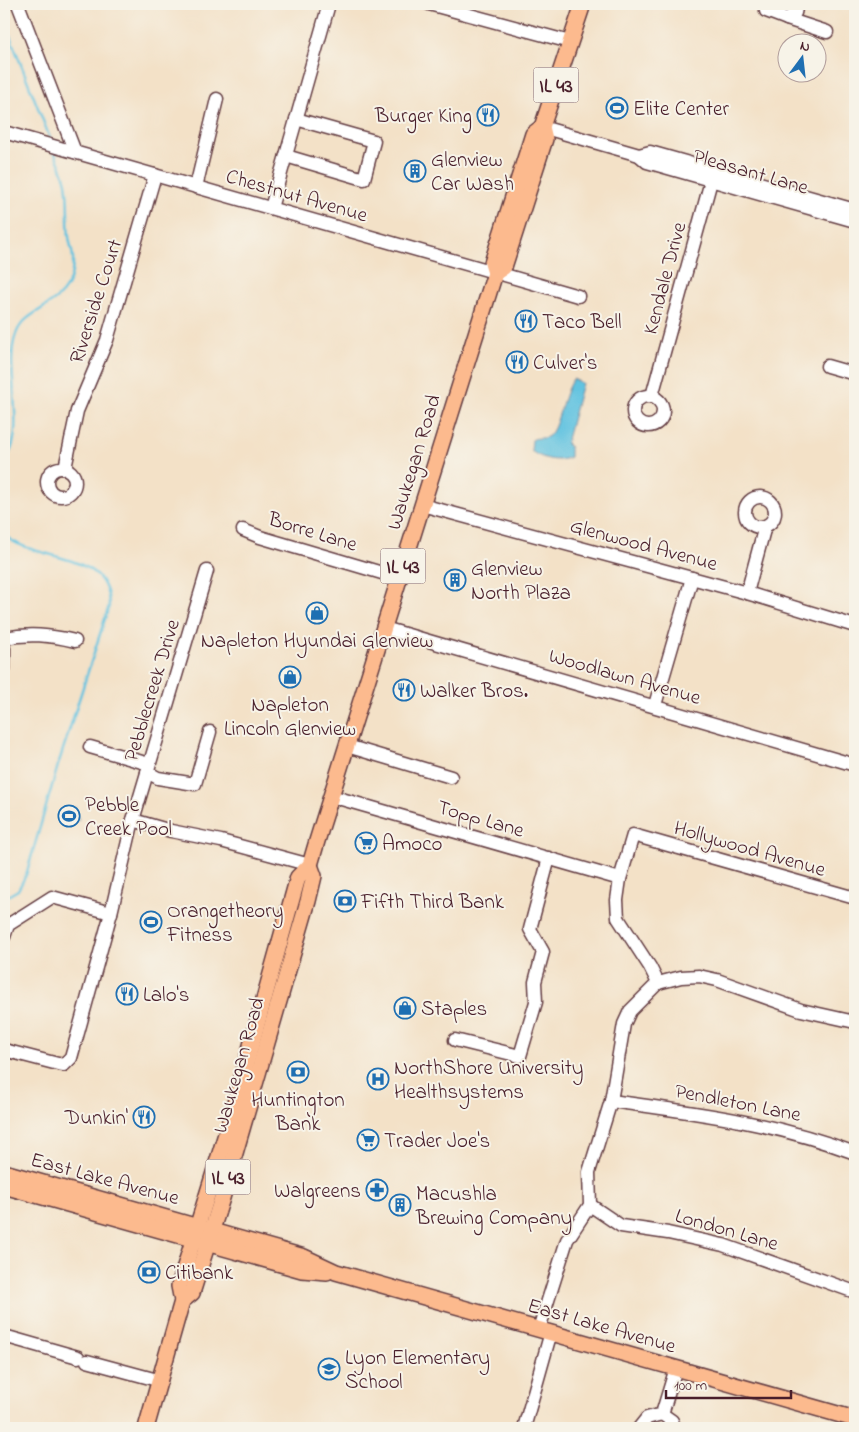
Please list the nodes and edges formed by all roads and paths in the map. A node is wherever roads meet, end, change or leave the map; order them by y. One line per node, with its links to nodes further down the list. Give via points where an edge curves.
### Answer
1 (18, 4): 14 (street)
2 (329, 4): 11 (street)
3 (429, 4): 9 (street)
4 (583, 4): 9 (main road, Waukegan Road / IL 43)
5 (765, 4): 7 (street, via 766,11)
6 (797, 4): 7 (street, via 795,13)
7 (787, 20): 8 (street)
8 (827, 32)
9 (570, 42): 12 (main road, Waukegan Road / IL 43)
10 (217, 99): 18 (street)
11 (296, 119): 15 (street); 15 (street, via 374,141 364,179)
12 (542, 127): 17 (street, Pleasant Lane, via 639,154 650,152); 22 (main road, Waukegan Road / IL 43, via 545,139 512,246 504,267)
13 (4, 132): 14 (street, Chestnut Avenue)
14 (69, 150): 16 (street, Chestnut Avenue)
15 (286, 156): 19 (street)
16 (155, 175): 18 (street, Chestnut Avenue); 27 (street, Riverside Court, via 107,340 77,411)
17 (713, 175): 20 (street, Pleasant Lane); 21 (street, Pleasant Lane); 26 (street, Kendale Drive)
18 (196, 187): 19 (street, Chestnut Avenue)
19 (271, 208): 22 (street, Chestnut Avenue)
20 (855, 210)
21 (855, 220)
22 (495, 273): 23 (street, Chestnut Avenue); 28 (main road, Waukegan Road / IL 43)
23 (578, 296)
24 (827, 366): 25 (street)
25 (855, 374)
26 (652, 396)
27 (65, 468)
28 (422, 505): 32 (main road, Waukegan Road / IL 43); 33 (street, Glenwood Avenue)
29 (765, 526): 34 (street)
30 (243, 530): 32 (street, Borre Lane)
31 (207, 571): 46 (street, Pebblecreek Drive)
32 (399, 578): 36 (main road, Waukegan Road / IL 43)
33 (692, 578): 34 (street, Glenwood Avenue); 41 (street)
34 (747, 593): 35 (street, Glenwood Avenue)
35 (855, 626)
36 (384, 628): 41 (street, Woodlawn Avenue); 43 (main road, Waukegan Road / IL 43)
37 (4, 638): 38 (street, via 25,634)
38 (75, 641)
39 (4, 648): 40 (street)
40 (4, 669)
41 (656, 706): 45 (street, Woodlawn Avenue)
42 (210, 732): 46 (street, via 195,784 158,778)
43 (347, 746): 47 (street); 48 (main road, Waukegan Road / IL 43)
44 (90, 747): 46 (street)
45 (855, 765)
46 (148, 768): 49 (street, Pebblecreek Drive)
47 (451, 777)
48 (331, 796): 50 (street, Topp Lane); 51 (main road, Waukegan Road / IL 43)
49 (133, 820): 51 (street); 54 (street, Pebblecreek Drive)
50 (549, 858): 52 (street, Topp Lane); 58 (street, via 530,930 543,952 535,982 536,1002 520,1056)
51 (310, 865): 64 (main road, Waukegan Road / IL 43, via 314,876 308,901)
52 (620, 878): 53 (street, Hollywood Avenue, via 633,836); 56 (street, via 618,918)
53 (855, 898)
54 (111, 913): 55 (street, via 52,897 8,925); 59 (street, Pebblecreek Drive, via 71,1058 58,1064)
55 (4, 937)
56 (658, 983): 57 (street, via 698,976 801,1010); 60 (street, via 635,1005 624,1024)
57 (855, 1022)
58 (455, 1040)
59 (4, 1050)
60 (611, 1101): 61 (street, Pendleton Lane, via 778,1127); 65 (street, via 590,1172)
61 (855, 1153)
62 (4, 1172): 66 (main road, East Lake Avenue)
63 (4, 1186): 67 (main road, East Lake Avenue)
64 (215, 1196): 66 (main road, via 193,1213); 68 (main road, Waukegan Road / IL 43); 69 (main road, via 226,1224)
65 (590, 1204): 73 (street, London Lane, via 621,1226 723,1245); 74 (street, via 567,1240)
66 (174, 1219): 68 (main road, East Lake Avenue)
67 (158, 1230): 68 (main road, East Lake Avenue); 71 (main road, via 179,1248)
68 (203, 1235): 69 (main road, East Lake Avenue); 70 (main road, East Lake Avenue); 71 (main road, Waukegan Road / IL 43)
69 (241, 1239): 72 (main road, East Lake Avenue, via 304,1258)
70 (231, 1251): 71 (main road); 72 (main road, East Lake Avenue, via 302,1270)
71 (191, 1271): 77 (main road, Waukegan Road / IL 43, via 192,1293 182,1302)
72 (336, 1272): 74 (main road, East Lake Avenue)
73 (855, 1292)
74 (545, 1331): 76 (main road, East Lake Avenue); 81 (street)
75 (4, 1336): 77 (street)
76 (676, 1368): 78 (street); 79 (main road, East Lake Avenue)
77 (160, 1380): 80 (main road, Waukegan Road / IL 43)
78 (662, 1414): 82 (street, via 647,1418); 83 (street, via 672,1421)
79 (855, 1419)
80 (146, 1428)
81 (524, 1428)
82 (639, 1428)
83 (674, 1428)

